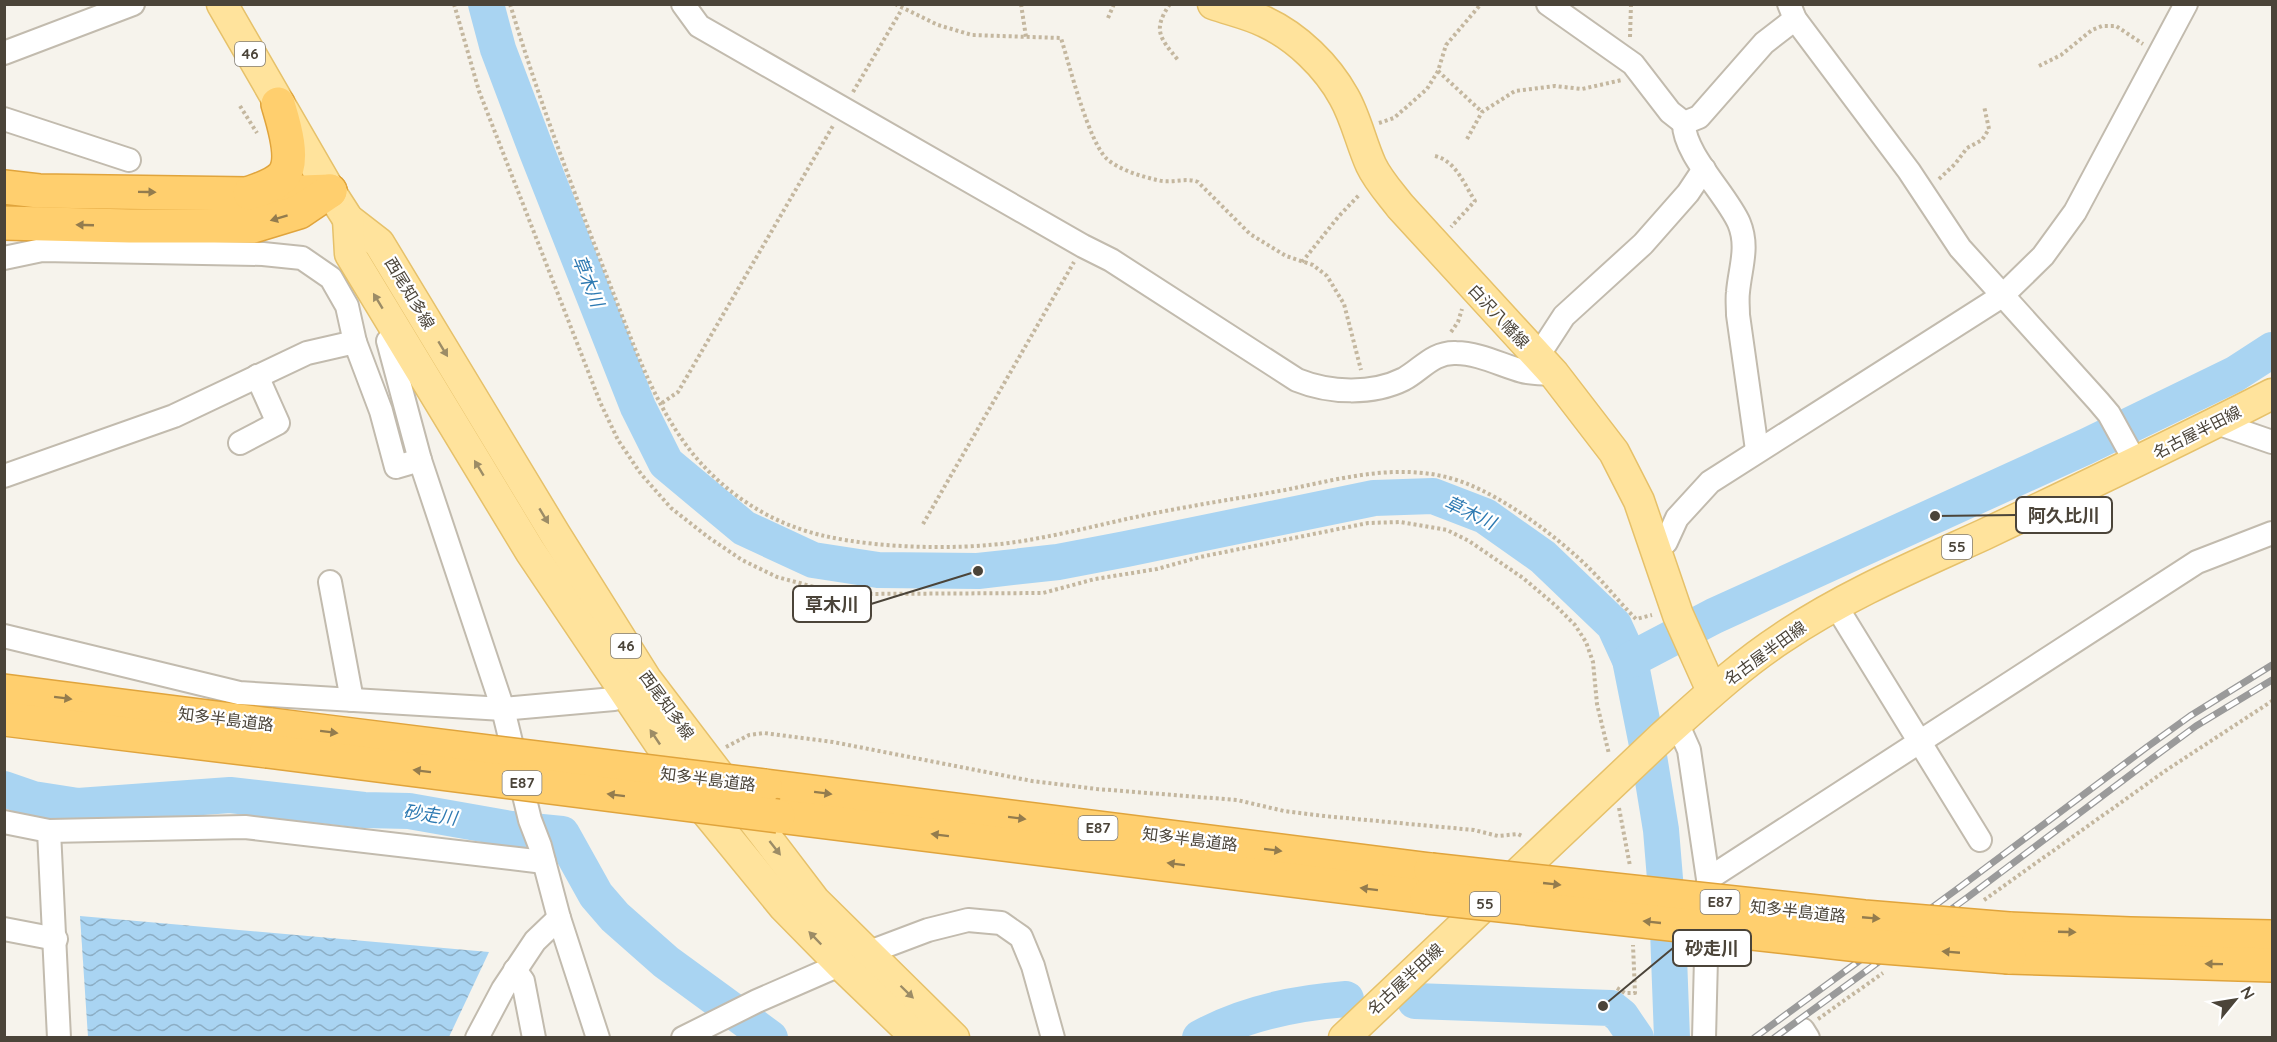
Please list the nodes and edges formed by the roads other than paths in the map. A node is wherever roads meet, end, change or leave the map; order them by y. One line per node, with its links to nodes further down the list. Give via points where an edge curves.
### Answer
1 (133, 4): 8 (street)
2 (222, 4): 9 (main road, 西尾知多線 / 46)
3 (683, 4): 23 (street, via 699,26 1111,260 1297,380 1327,389 1372,389 1404,379 1433,357 1455,352 1525,372)
4 (1213, 4): 23 (main road, 白沢八幡線, via 1284,32 1327,72 1344,96 1379,179 1400,207)
5 (1548, 4): 11 (street, via 1633,64 1670,112)
6 (2186, 4): 20 (street, via 2075,212 2043,256)
7 (1792, 12): 11 (street, via 1699,117); 20 (street, via 1960,248)
8 (4, 53)
9 (278, 104): 15 (main road, 西尾知多線 / 46); 16 (highway, via 288,141 284,176)
10 (4, 119): 12 (street)
11 (1684, 123): 13 (street, via 1684,133)
12 (129, 160)
13 (1704, 170): 23 (street, via 1643,244 1564,316); 29 (street, via 1739,223 1745,250 1738,315)
14 (4, 187): 16 (highway, one-way to 16)
15 (330, 191): 16 (highway); 17 (main road, 西尾知多線 / 46); 18 (highway, one-way to 18, via 298,212 254,226)
16 (248, 194)
17 (348, 219): 40 (main road, 西尾知多線 / 46, one-way to 17, via 530,552 350,254); 60 (main road, 西尾知多線 / 46, one-way to 60, via 379,243 640,670 815,901)
18 (4, 223)
19 (4, 258): 22 (street, via 42,250 302,258 332,278 347,306)
20 (2002, 296): 29 (street); 30 (street, via 2098,400)
21 (388, 341): 31 (street)
22 (355, 342): 24 (street, via 307,353); 31 (street, via 381,411 396,467)
23 (1546, 365): 34 (main road, 白沢八幡線, via 1614,452 1639,501)
24 (257, 376): 27 (street, via 278,423); 32 (street, via 174,416)
25 (2272, 394): 26 (main road, 名古屋半田線 / 55)
26 (2217, 423): 28 (street); 30 (main road, 名古屋半田線 / 55)
27 (240, 442)
28 (2272, 442)
29 (1758, 450): 34 (street, via 1710,482 1677,518 1666,542)
30 (2130, 453): 36 (main road, 名古屋半田線 / 55)
31 (420, 460): 42 (street)
32 (4, 477)
33 (2272, 533): 48 (street, via 2197,562)
34 (1656, 551): 39 (main road, 白沢八幡線)
35 (330, 582): 41 (street)
36 (1836, 606): 39 (main road, 名古屋半田線 / 55, via 1781,638); 48 (street)
37 (4, 636): 41 (street, via 239,693)
38 (13, 687): 45 (highway, 知多半島道路 / E87, one-way to 45)
39 (1712, 691): 44 (main road, 名古屋半田線 / 55)
40 (627, 695): 42 (street); 60 (main road, 西尾知多線 / 46, one-way to 40, via 784,907 704,808)
41 (352, 700): 42 (street)
42 (503, 709): 52 (street)
43 (4, 719): 47 (highway, 知多半島道路 / E87)
44 (1670, 729): 53 (street, via 1689,750); 71 (main road, 名古屋半田線 / 55)
45 (269, 738): 47 (highway, 知多半島道路 / E87); 54 (highway, 知多半島道路 / E87, one-way to 54, bridge, via 765,786); 54 (highway, 知多半島道路 / E87, one-way to 45, bridge, via 778,816)
46 (4, 740): 47 (highway, via 116,749)
47 (178, 741)
48 (1919, 742): 51 (street); 53 (street)
49 (4, 822): 50 (street)
50 (49, 831): 52 (street, via 245,827); 58 (street)
51 (1980, 840)
52 (542, 854): 55 (street)
53 (1708, 879): 72 (street)
54 (1429, 883): 59 (highway, 知多半島道路 / E87, bridge, via 1853,916)
55 (559, 918): 62 (street, via 535,941); 66 (street)
56 (4, 929): 58 (street)
57 (2272, 937): 59 (highway, 知多半島道路 / E87, one-way to 57, via 2130,934)
58 (56, 939): 63 (street)
59 (2009, 943): 61 (highway, 知多半島道路 / E87, one-way to 59)
60 (854, 959): 67 (street); 68 (main road, 西尾知多線 / 46); 69 (main road, 西尾知多線 / 46, one-way to 69); 70 (street, via 928,930 968,920 1000,923 1021,937)
61 (2272, 965)
62 (515, 970): 64 (street); 65 (street, via 524,981)
63 (59, 1038)
64 (477, 1038)
65 (534, 1038)
66 (598, 1038)
67 (683, 1038)
68 (917, 1038)
69 (954, 1038)
70 (1053, 1038)
71 (1344, 1038)
72 (1704, 1038)

